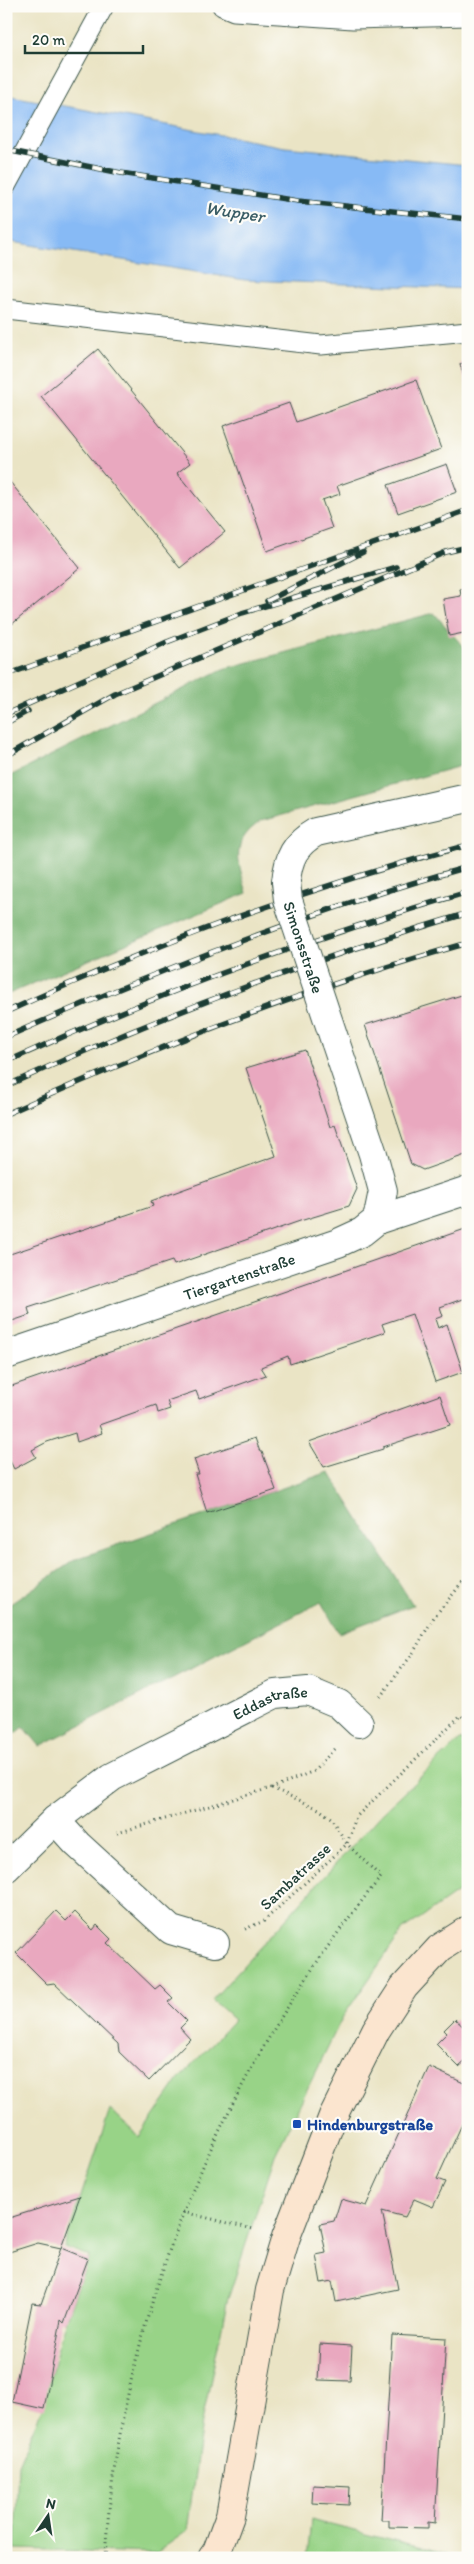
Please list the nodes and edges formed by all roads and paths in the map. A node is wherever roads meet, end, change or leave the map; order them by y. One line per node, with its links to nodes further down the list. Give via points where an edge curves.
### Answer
1 (104, 6): 4 (lane)
2 (222, 6): 3 (lane, via 234,11 353,19)
3 (468, 16)
4 (6, 186)
5 (6, 309): 6 (lane, via 321,345)
6 (468, 331)
7 (468, 798): 9 (street, Simonsstraße, bridge, via 316,832 303,840 289,859 288,900 383,1191)
8 (468, 1190): 9 (street, Tiergartenstraße)
9 (377, 1220): 10 (street, Tiergartenstraße, via 362,1232 338,1243)
10 (6, 1356)
11 (468, 1576): 12 (path, via 434,1617 413,1653)
12 (359, 1723): 16 (street, Eddastraße, via 339,1704 308,1691 275,1694 112,1777)
13 (468, 1723): 18 (path, via 461,1714 356,1817)
14 (337, 1745): 15 (path, via 314,1771)
15 (272, 1788): 17 (path); 18 (path, via 332,1818)
16 (55, 1820): 17 (street); 19 (street, Eddastraße)
17 (77, 1844): 21 (street, via 171,1930)
18 (347, 1844): 21 (path, Sambatrasse, via 264,1921); 22 (path, Sambatrasse, via 381,1877 309,1976 247,2075)
19 (6, 1868)
20 (468, 1930): 23 (street, via 440,1948 410,1981 376,2030 332,2116)
21 (215, 1942)
22 (182, 2212): 23 (path); 24 (path, via 147,2319 127,2400 115,2465)
23 (286, 2237): 25 (street, via 270,2290 230,2516)
24 (105, 2558)
25 (212, 2558)

